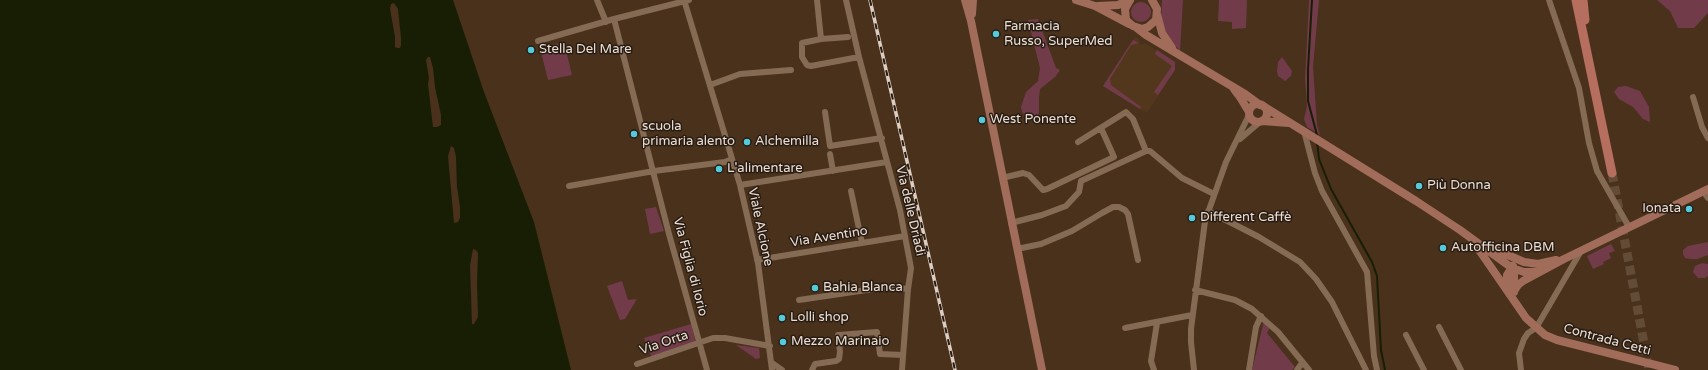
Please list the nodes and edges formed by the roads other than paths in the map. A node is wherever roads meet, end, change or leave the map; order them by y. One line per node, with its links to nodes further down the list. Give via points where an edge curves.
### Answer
1 (597, 0): 19 (street)
2 (686, 0): 17 (street); 29 (street, Viale Alcione)
3 (817, 0): 23 (street)
4 (846, 0): 26 (street, Via delle Driadi)
5 (966, 0): 18 (main road)
6 (973, 0): 18 (main road)
7 (1076, 0): 15 (main road)
8 (1130, 0): 15 (main road, via 1114,6); 20 (main road, via 1125,9 1126,20)
9 (1152, 0): 16 (main road)
10 (1157, 0): 16 (main road)
11 (1549, 0): 57 (street, via 1579,88 1597,171)
12 (1570, 0): 21 (highway, via 1575,21)
13 (1576, 0): 21 (highway)
14 (1583, 0): 21 (highway, via 1586,18)
15 (1095, 6): 20 (main road)
16 (1157, 12): 20 (main road, via 1152,24 1142,29); 25 (main road, via 1162,33)
17 (614, 19): 19 (street); 46 (street, Via Figlia di Iorio)
18 (971, 21): 49 (main road)
19 (605, 22): 24 (street)
20 (1133, 26): 25 (main road)
21 (1583, 33): 48 (highway)
22 (848, 38): 23 (street)
23 (821, 39): 26 (street, via 802,43 802,57 807,65)
24 (538, 41)
25 (1178, 54): 28 (main road)
26 (859, 57): 38 (street, Via delle Driadi)
27 (791, 70): 29 (street, via 740,74)
28 (1229, 84): 31 (main road); 33 (main road)
29 (710, 85): 44 (street, Viale Alcione)
30 (1693, 97): 39 (street)
31 (1261, 105): 33 (main road, via 1254,105); 34 (main road, via 1266,114); 35 (main road)
32 (825, 112): 38 (street, via 830,146)
33 (1249, 113): 34 (main road, via 1254,121); 40 (street)
34 (1261, 121): 35 (main road); 40 (street)
35 (1291, 123): 37 (main road)
36 (1101, 128): 41 (street); 42 (street, via 1126,112 1133,118); 49 (street, via 1114,156 1047,190 1043,190 1024,173)
37 (1307, 133): 59 (main road); 99 (street, via 1315,173 1322,191 1367,272)
38 (882, 138): 45 (street, Via delle Driadi)
39 (1708, 138)
40 (1237, 141): 54 (street)
41 (1078, 142)
42 (1146, 151): 54 (street, via 1150,151 1182,178); 56 (street, via 1081,181 1079,192 1066,206 1042,216)
43 (830, 154): 47 (street)
44 (732, 159): 46 (street); 50 (street, Viale Alcione)
45 (887, 162): 47 (street); 58 (street, Via delle Driadi)
46 (654, 171): 51 (street); 81 (street, Via Figlia di Iorio)
47 (833, 171): 50 (street)
48 (1612, 173)
49 (1002, 178): 56 (main road)
50 (740, 185): 65 (street, Viale Alcione)
51 (569, 186)
52 (851, 191): 60 (street)
53 (1706, 193): 57 (main road)
54 (1214, 194): 55 (street)
55 (1208, 211): 71 (street); 98 (street, via 1300,262 1332,302)
56 (1011, 223): 61 (main road)
57 (1629, 227): 62 (main road)
58 (905, 236): 60 (street, Via Aventino); 70 (street, Via delle Driadi, via 912,268)
59 (1471, 238): 63 (main road); 68 (main road); 72 (main road, Contrada Cetti)
60 (862, 243): 65 (street, Via Aventino)
61 (1017, 249): 66 (street, via 1041,244 1072,231 1119,206 1128,214); 92 (main road)
62 (1581, 251): 64 (main road); 79 (street)
63 (1504, 255): 67 (main road); 68 (main road)
64 (1564, 259): 67 (main road, via 1538,264); 69 (main road)
65 (757, 260): 82 (street, Viale Alcione)
66 (1138, 260)
67 (1524, 262): 68 (main road)
68 (1512, 268): 69 (main road, via 1524,272); 72 (main road, via 1506,277)
69 (1539, 272): 72 (main road)
70 (908, 289): 73 (street, via 887,287); 83 (street, Via delle Driadi)
71 (1195, 290): 74 (street); 75 (street, via 1236,300)
72 (1510, 291): 79 (main road, Contrada Cetti, via 1518,306)
73 (799, 300)
74 (1192, 315): 76 (street); 94 (street)
75 (1261, 316): 85 (street, via 1278,332); 95 (street, via 1256,327)
76 (1157, 323): 77 (street); 93 (street, via 1151,361)
77 (1125, 328)
78 (1439, 328): 101 (street)
79 (1536, 328): 102 (street, via 1528,332 1521,344 1519,353); 103 (main road, Contrada Cetti, via 1551,338)
80 (1406, 334): 100 (street)
81 (699, 342): 82 (street, Via Orta, via 725,338); 86 (street, Via Orta); 87 (street, Via Figlia di Iorio)
82 (770, 346): 84 (street, Viale Alcione)
83 (903, 354): 90 (street, via 880,354 877,332 838,335 839,359 815,364); 91 (street, Via delle Driadi)
84 (772, 363): 88 (street, Viale Alcione); 89 (street)
85 (1302, 363): 96 (street); 97 (street)
86 (637, 364)
87 (707, 370)
88 (772, 370)
89 (782, 370)
90 (812, 370)
91 (902, 370)
92 (1042, 370)
93 (1154, 370)
94 (1194, 370)
95 (1249, 370)
96 (1297, 370)
97 (1309, 370)
98 (1366, 370)
99 (1377, 370)
100 (1424, 370)
101 (1461, 370)
102 (1522, 370)
103 (1675, 370)

